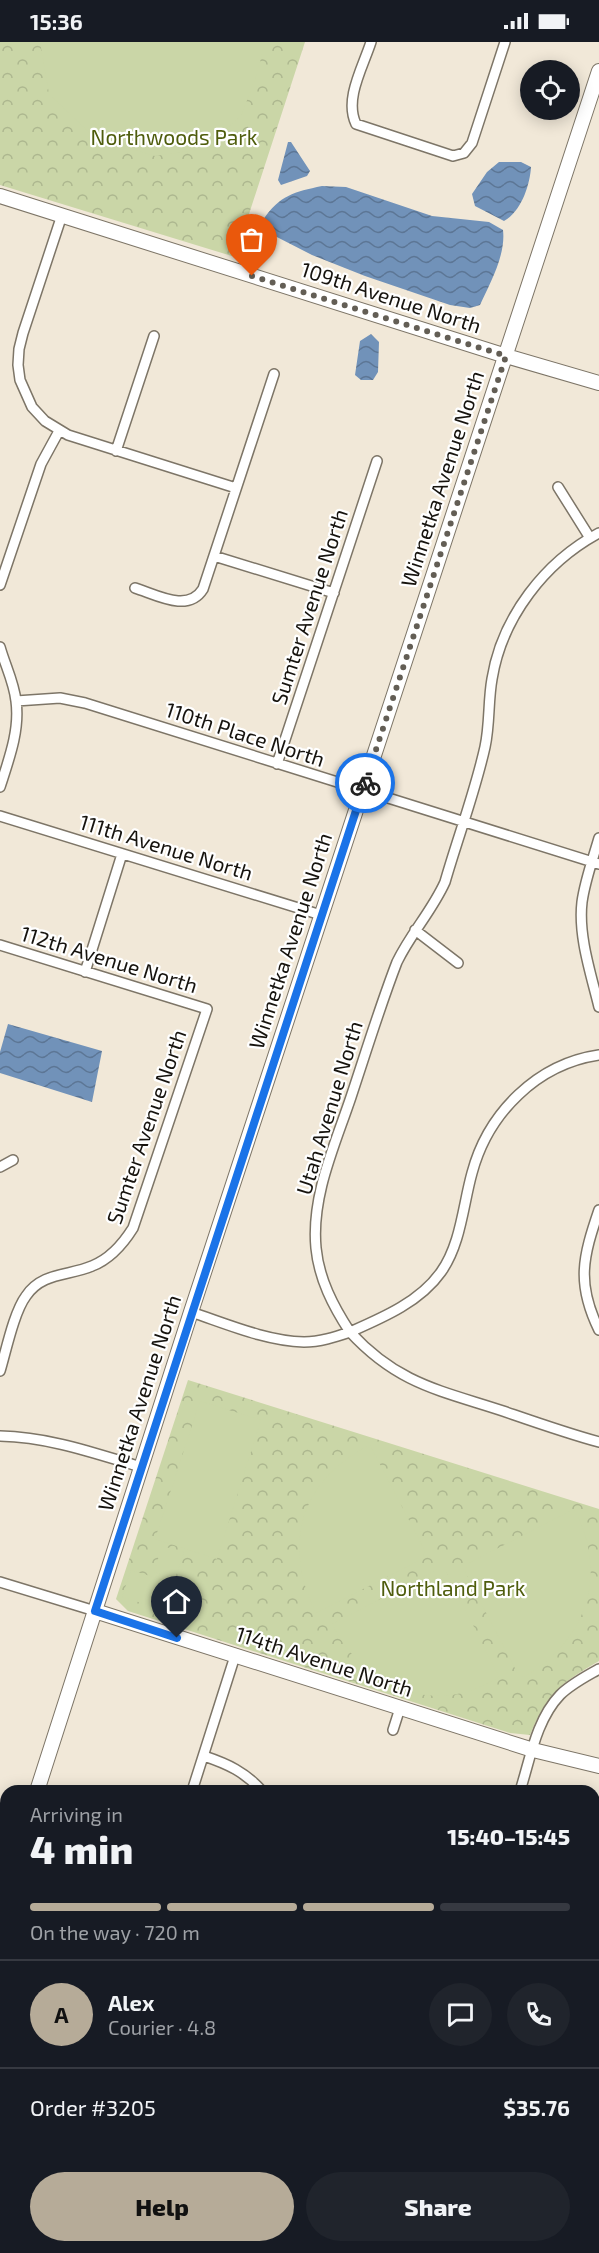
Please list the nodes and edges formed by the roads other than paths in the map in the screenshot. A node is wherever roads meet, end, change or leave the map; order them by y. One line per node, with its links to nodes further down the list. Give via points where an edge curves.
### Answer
1 (371, 42): 2 (street, via 351,102 356,124 453,156 465,153 472,143)
2 (505, 42)
3 (599, 71): 7 (street, Winnetka Avenue North)
4 (0, 196): 5 (street, 109th Avenue North)
5 (62, 216): 7 (street, 109th Avenue North); 10 (street, via 22,333 18,365 32,407)
6 (154, 336): 11 (street)
7 (506, 356): 9 (street, 109th Avenue North); 24 (street, Winnetka Avenue North)
8 (274, 374): 14 (street)
9 (599, 383)
10 (59, 431): 11 (street); 17 (street, via 37,473)
11 (116, 451): 14 (street)
12 (377, 461): 19 (street, Sumter Avenue North)
13 (558, 487): 15 (street, Utah Avenue North)
14 (236, 488): 16 (street)
15 (595, 536): 26 (street, Utah Avenue North, via 564,556 543,576 510,624 492,678 486,745)
16 (214, 556): 18 (street, via 203,589 193,601 176,601); 19 (street)
17 (0, 585)
18 (135, 588)
19 (334, 593): 22 (street, Sumter Avenue North)
20 (0, 647): 21 (street)
21 (16, 701): 22 (street, 110th Place North, via 60,698 85,703); 23 (street, via 13,741)
22 (277, 764): 24 (street, 110th Place North)
23 (0, 787)
24 (363, 791): 26 (street, 110th Place North); 30 (street, Winnetka Avenue North)
25 (0, 816): 28 (street, 111th Avenue North)
26 (463, 822): 29 (street, 110th Place North); 31 (street, Utah Avenue North, via 437,900)
27 (599, 838): 29 (street)
28 (122, 854): 30 (street, 111th Avenue North); 34 (street)
29 (595, 862): 35 (street, via 582,903 582,928)
30 (321, 915): 41 (street, Winnetka Avenue North)
31 (415, 930): 33 (street); 43 (street, Utah Avenue North, via 390,980 318,1206 316,1249 323,1282)
32 (0, 945): 34 (street, 112th Avenue North)
33 (458, 963)
34 (86, 972): 36 (street, 112th Avenue North)
35 (599, 1007)
36 (207, 1009): 44 (street, Sumter Avenue North, via 133,1228 124,1243 100,1262 35,1285 19,1310)
37 (599, 1055): 43 (street, via 550,1071 514,1097 477,1154 451,1254 441,1273 405,1305)
38 (13, 1160): 39 (street)
39 (0, 1167)
40 (599, 1210): 42 (street, via 583,1270 588,1305)
41 (191, 1312): 43 (street, via 283,1340 306,1342); 47 (street, Winnetka Avenue North)
42 (599, 1330)
43 (350, 1332): 46 (street, Utah Avenue North, via 366,1350 419,1384)
44 (0, 1371)
45 (0, 1436): 47 (street, via 54,1441)
46 (599, 1442)
47 (141, 1467): 49 (street, Winnetka Avenue North)
48 (0, 1582): 49 (street, 114th Avenue North)
49 (95, 1611): 50 (street, 114th Avenue North); 58 (street, Winnetka Avenue North)
50 (235, 1656): 52 (street, 114th Avenue North); 55 (street)
51 (599, 1669): 54 (street, via 558,1696 541,1725)
52 (400, 1708): 53 (street); 54 (street, 114th Avenue North)
53 (393, 1730)
54 (533, 1750): 56 (street, 114th Avenue North); 57 (street, 114th Avenue North, via 552,1761); 61 (street)
55 (204, 1756): 59 (street); 60 (street, via 232,1766)
56 (599, 1766)
57 (599, 1775)
58 (39, 1785)
59 (194, 1785)
60 (256, 1785)
61 (522, 1785)

